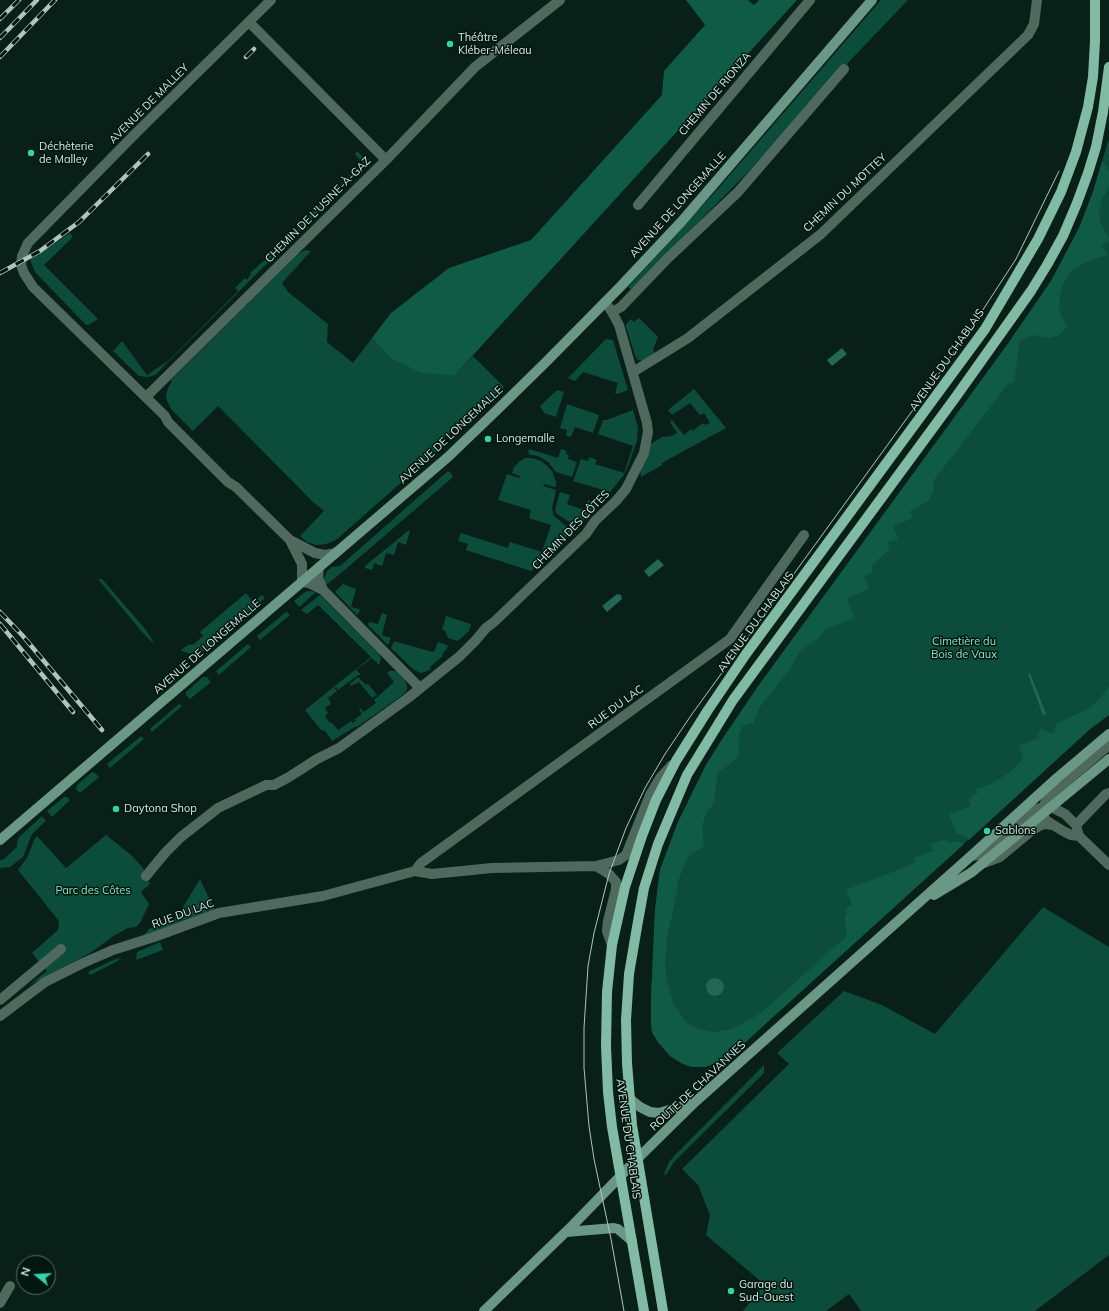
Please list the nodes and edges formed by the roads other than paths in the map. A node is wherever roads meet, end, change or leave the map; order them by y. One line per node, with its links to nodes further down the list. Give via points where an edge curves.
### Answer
1 (271, 0): 7 (street, AVENUE DE MALLEY)
2 (560, 0): 10 (street, via 475,67)
3 (810, 0): 11 (street, CHEMIN DE RIONZA)
4 (872, 0): 12 (main road, AVENUE DE LONGEMALLE, via 682,220)
5 (1037, 0): 14 (street, CHEMIN DU MOTTEY, via 1034,24 1028,35 821,234 688,338)
6 (1095, 0): 26 (main road, AVENUE DU CHABLAIS, via 1093,77 1088,107 1071,166 1038,240 985,329 746,654)
7 (249, 22): 10 (street, CHEMIN DE L'USINE-À-GAZ); 15 (street, AVENUE DE MALLEY, via 28,243 22,256 24,273 33,287)
8 (1109, 67): 46 (main road, AVENUE DU CHABLAIS, via 1103,112 1088,173 1063,236 1032,291 733,700 687,775 658,844 644,888 629,974 626,1062)
9 (844, 69): 13 (street, via 738,192 621,307)
10 (386, 160): 15 (street, CHEMIN DE L'USINE-À-GAZ)
11 (638, 205)
12 (604, 302): 13 (street, CHEMIN DES CÔTES); 18 (main road, AVENUE DE LONGEMALLE, via 448,457)
13 (612, 312): 14 (street, CHEMIN DES CÔTES, via 619,325)
14 (633, 372): 22 (street, CHEMIN DES CÔTES, via 648,432 644,453 626,489 586,534 486,628 476,641)
15 (146, 397): 17 (street, via 228,482)
16 (804, 535): 39 (street, RUE DU LAC, via 730,639 421,863)
17 (290, 540): 18 (street, via 315,553); 20 (street, via 302,564)
18 (336, 553): 19 (main road, AVENUE DE LONGEMALLE)
19 (319, 567): 20 (main road, AVENUE DE LONGEMALLE); 21 (street, via 318,578)
20 (302, 582): 21 (street); 34 (main road, AVENUE DE LONGEMALLE)
21 (323, 590): 22 (street)
22 (420, 688): 40 (street, CHEMIN DES CÔTES, via 339,748 289,777 218,808 181,837)
23 (1109, 734): 35 (main road, ROUTE DE CHAVANNES)
24 (1109, 745): 29 (street, ROUTE DE CHAVANNES, via 1048,797)
25 (1109, 759): 28 (main road, ROUTE DE CHAVANNES)
26 (676, 761): 38 (street, RUE DU LAC, via 660,778 650,795 626,855 619,860); 42 (main road, AVENUE DU CHABLAIS, via 656,800 642,836 625,887)
27 (1109, 793): 32 (street)
28 (1068, 794): 29 (main road, ROUTE DE CHAVANNES); 30 (street, via 1064,805)
29 (1046, 810): 30 (street); 31 (street, via 1047,821); 35 (street, ROUTE DE CHAVANNES, via 1033,810 980,855); 36 (main road, ROUTE DE CHAVANNES)
30 (1065, 814): 32 (street)
31 (1053, 825): 33 (street, via 1071,835); 36 (street, via 1039,826 1000,857)
32 (1076, 825): 33 (street)
33 (1079, 836): 37 (street)
34 (0, 840)
35 (971, 856): 41 (main road, ROUTE DE CHAVANNES)
36 (982, 864): 41 (main road, ROUTE DE CHAVANNES)
37 (1109, 865)
38 (596, 866): 39 (street, RUE DU LAC, via 492,868 432,874); 42 (street, via 616,882 608,921)
39 (415, 871): 45 (street, RUE DU LAC, via 323,896 219,913 113,950 45,982)
40 (146, 876)
41 (918, 904): 47 (main road, ROUTE DE CHAVANNES)
42 (612, 945): 49 (main road, AVENUE DU CHABLAIS, via 607,992 606,1046 609,1099)
43 (61, 949): 44 (street)
44 (0, 1000)
45 (0, 1016)
46 (629, 1098): 47 (main road, via 650,1112 660,1113); 48 (main road, AVENUE DU CHABLAIS)
47 (695, 1102): 48 (main road, ROUTE DE CHAVANNES)
48 (637, 1159): 49 (main road, ROUTE DE CHAVANNES); 56 (main road, AVENUE DU CHABLAIS)
49 (620, 1176): 50 (main road, ROUTE DE CHAVANNES); 51 (main road, AVENUE DU CHABLAIS)
50 (566, 1232): 51 (main road, via 614,1228); 54 (main road, ROUTE DE CHAVANNES)
51 (632, 1241): 55 (main road, AVENUE DU CHABLAIS)
52 (10, 1286): 53 (street)
53 (0, 1302)
54 (484, 1311)
55 (644, 1311)
56 (663, 1311)

